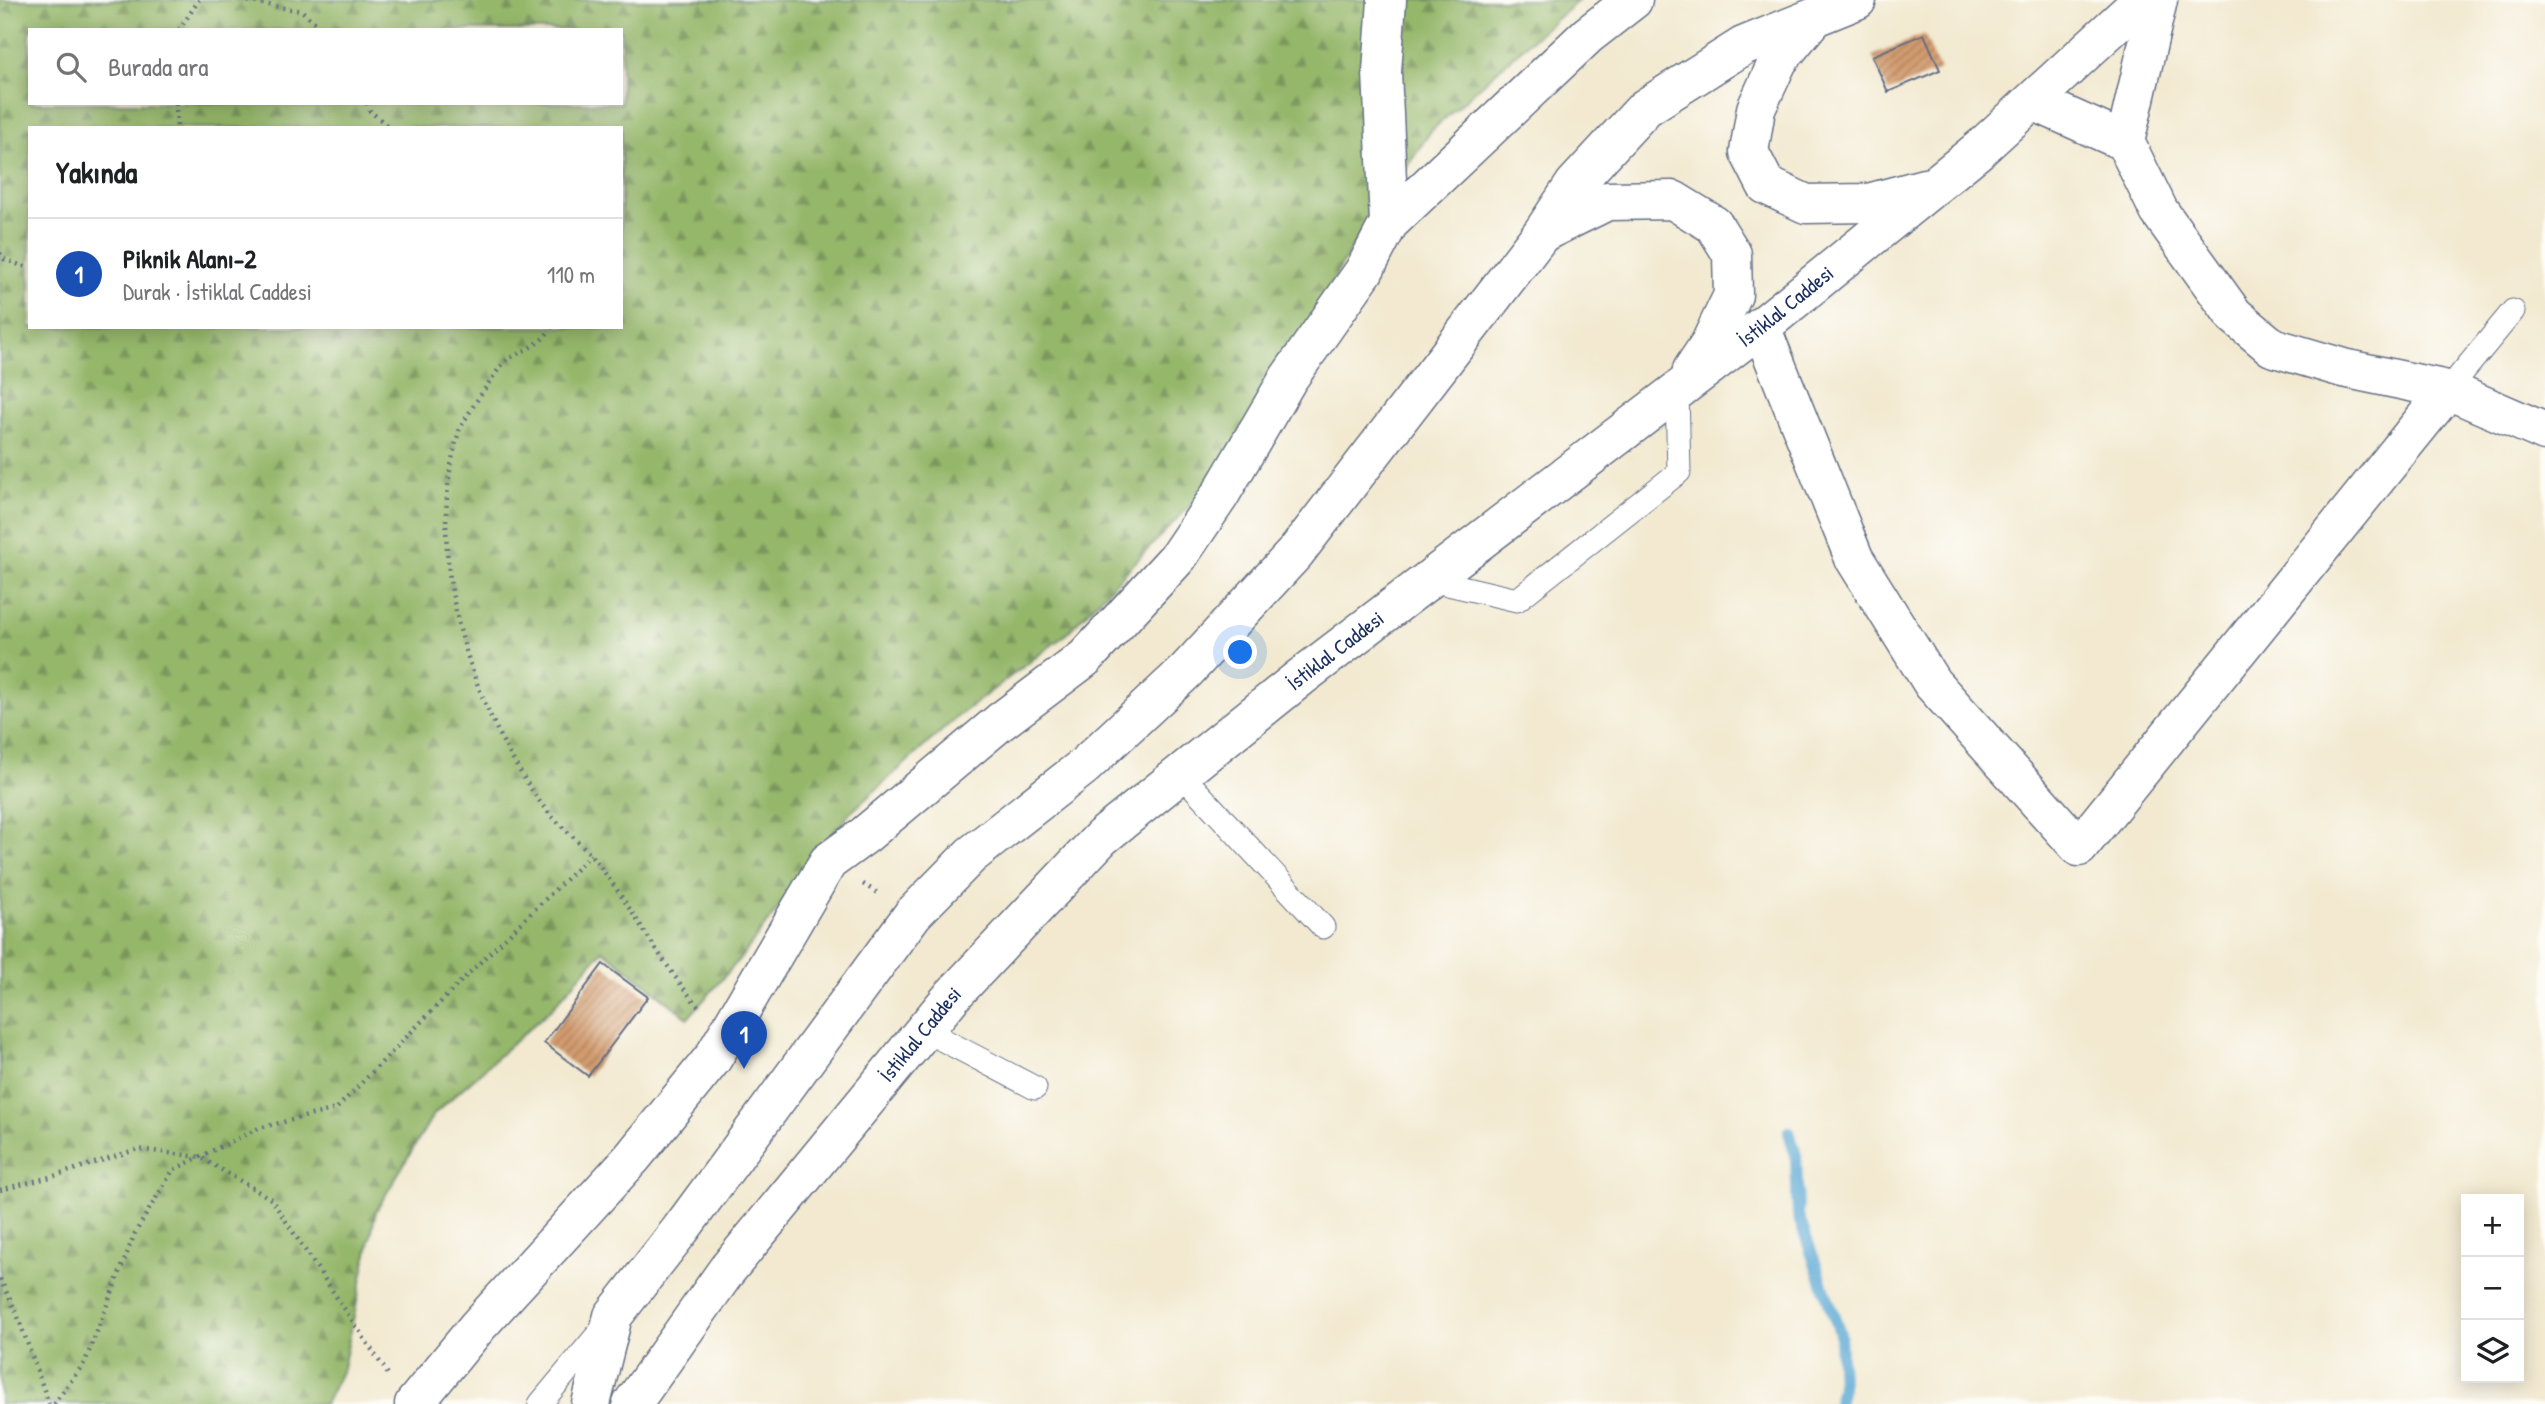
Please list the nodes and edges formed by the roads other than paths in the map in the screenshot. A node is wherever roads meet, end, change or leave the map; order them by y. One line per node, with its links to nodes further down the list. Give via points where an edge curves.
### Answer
1 (1387, 0): 10 (main road, via 1382,72)
2 (1633, 0): 10 (main road, via 1588,35)
3 (1857, 0): 6 (main road)
4 (2142, 0): 7 (main road, İstiklal Caddesi)
5 (2158, 0): 8 (main road)
6 (1815, 17): 9 (main road, via 1778,61 1756,109 1749,152 1766,184 1807,204 1868,203); 11 (main road, via 1743,46 1645,108 1574,185)
7 (2033, 101): 8 (main road); 9 (main road, İstiklal Caddesi)
8 (2125, 142): 14 (main road, via 2159,211 2234,315 2272,346 2343,368)
9 (1936, 184): 13 (main road, İstiklal Caddesi)
10 (1389, 223): 23 (main road, via 1364,271 1287,379 1178,557 1085,658 828,862 713,1058 632,1157 478,1325)
11 (1542, 233): 15 (main road, via 1607,201 1672,200 1714,225 1732,254 1733,295 1710,343); 22 (main road, via 1296,552 1196,662 1083,767 971,855 912,914)
12 (2513, 311): 14 (lane)
13 (1761, 327): 14 (main road, via 1854,558 1932,683 2079,847); 15 (main road, İstiklal Caddesi)
14 (2448, 390): 16 (main road)
15 (1676, 392): 17 (main road, İstiklal Caddesi); 17 (lane, via 1678,472 1517,600)
16 (2545, 432)
17 (1431, 580): 18 (main road, İstiklal Caddesi)
18 (1181, 774): 19 (lane); 20 (main road, İstiklal Caddesi, via 1102,837)
19 (1323, 927)
20 (925, 1030): 21 (lane); 26 (main road, İstiklal Caddesi, via 727,1270)
21 (1035, 1088)
22 (613, 1316): 24 (lane); 25 (main road)
23 (403, 1393)
24 (540, 1404)
25 (591, 1404)
26 (632, 1404)

